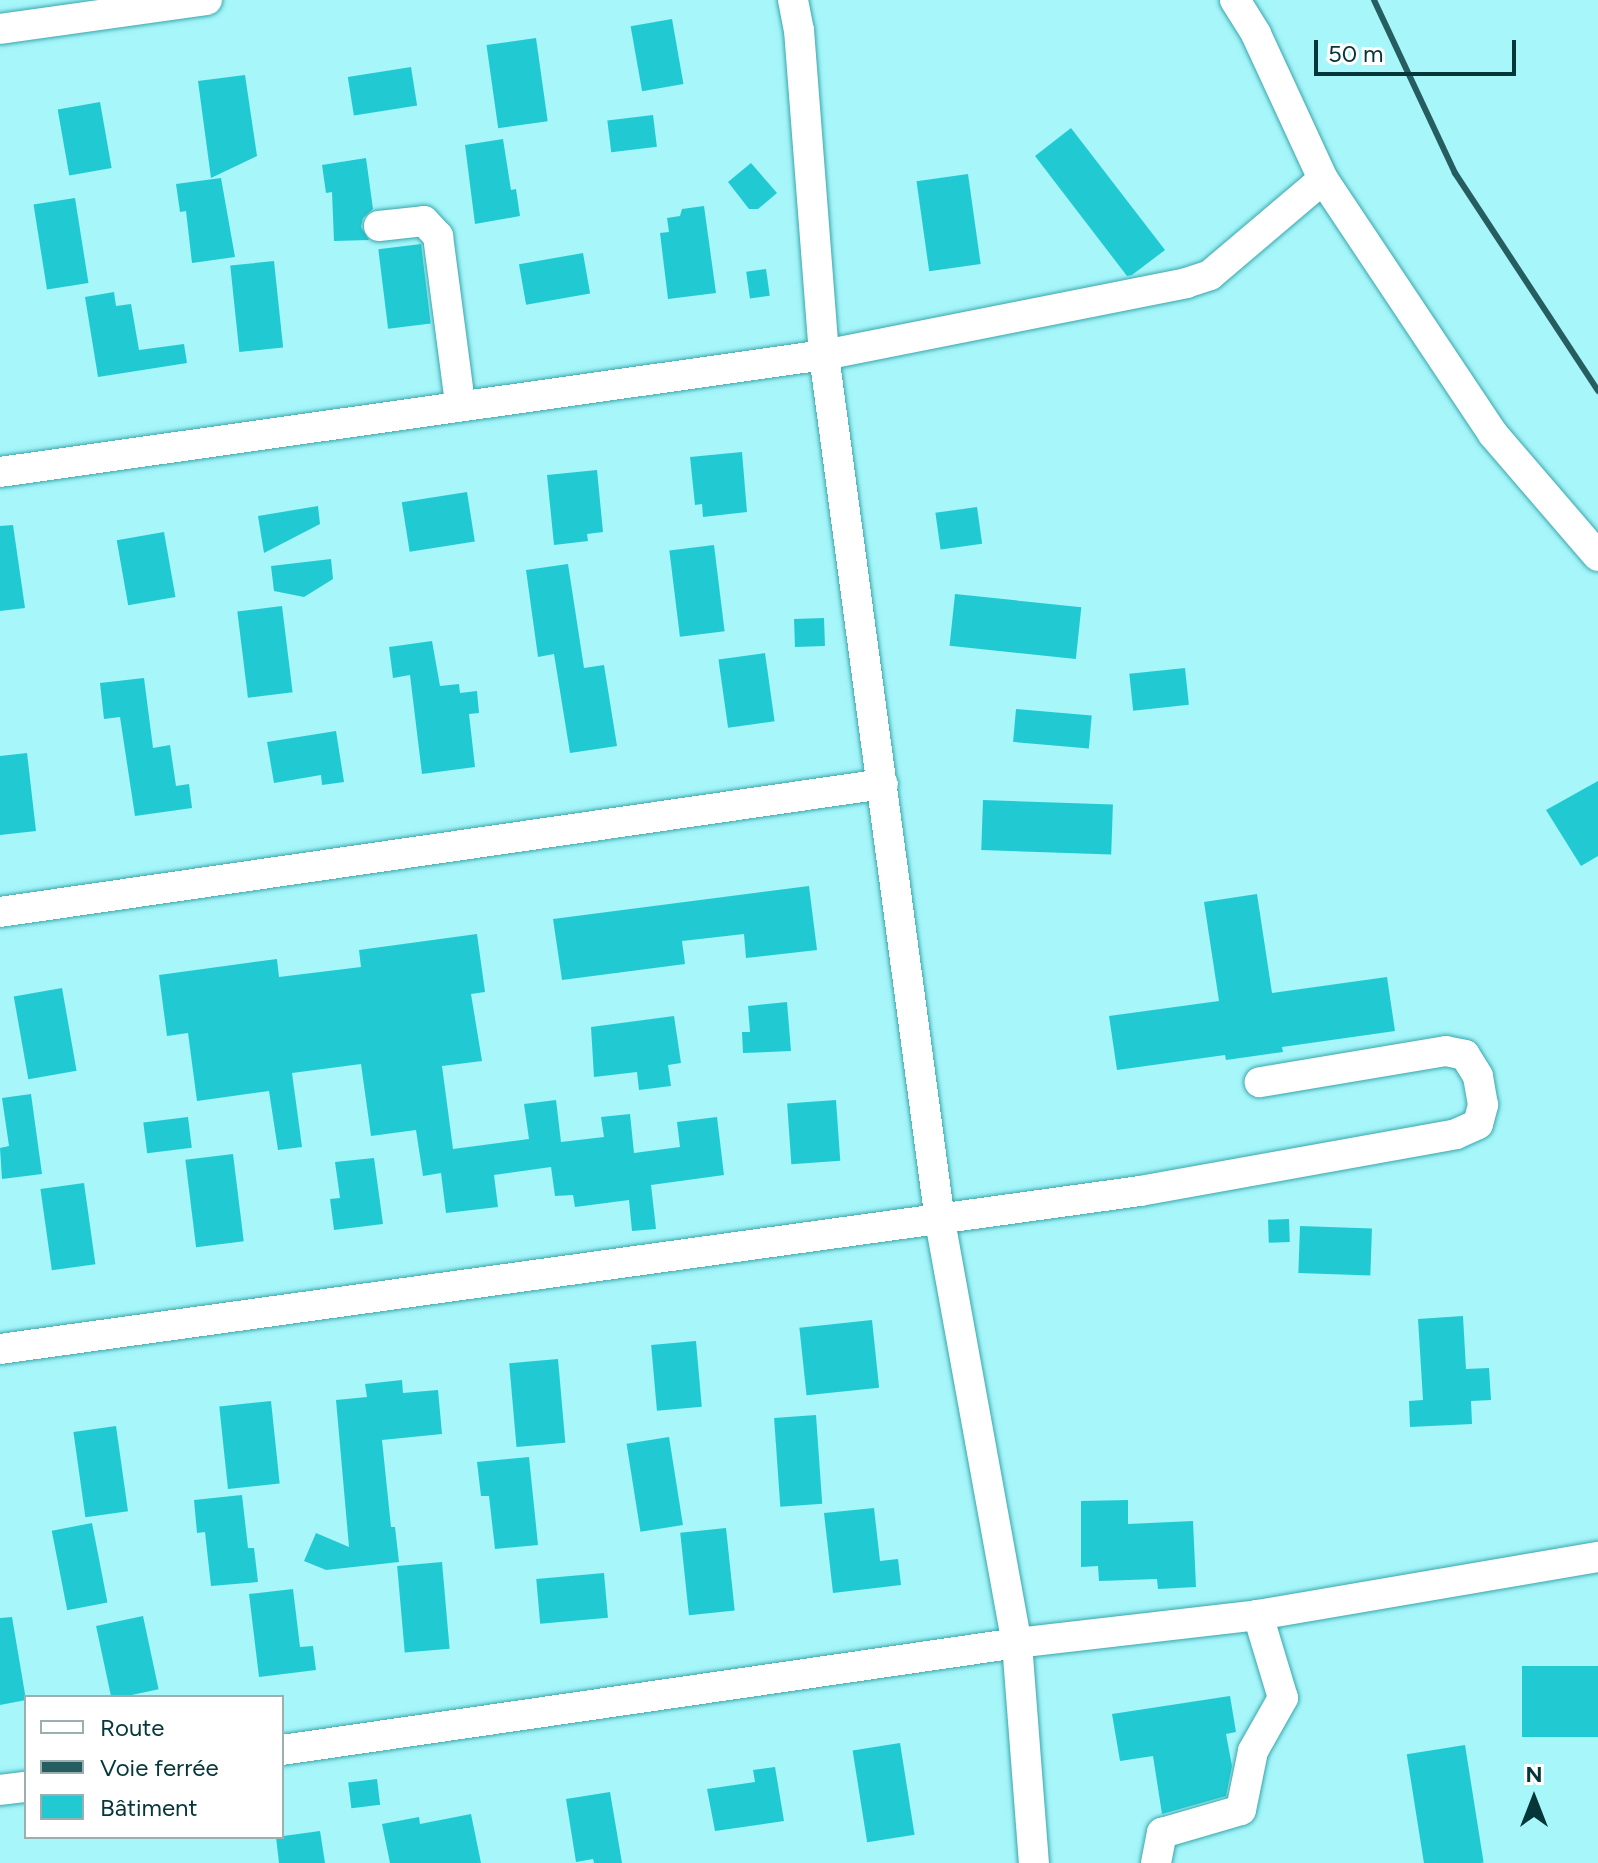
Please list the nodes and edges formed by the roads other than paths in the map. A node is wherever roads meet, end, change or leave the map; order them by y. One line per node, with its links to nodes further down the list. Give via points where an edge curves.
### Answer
1 (207, 0): 4 (street)
2 (793, 0): 7 (street)
3 (1235, 0): 5 (street)
4 (0, 29)
5 (1323, 179): 7 (street, via 1210,275); 10 (street, via 1493,434)
6 (379, 226): 8 (street, via 424,221 438,236)
7 (824, 355): 8 (street); 11 (street)
8 (460, 404): 9 (street)
9 (0, 472)
10 (1598, 556)
11 (883, 784): 12 (street); 14 (street)
12 (0, 912)
13 (1260, 1082): 14 (street, via 1446,1051 1465,1055 1478,1076 1483,1105 1478,1124 1420,1143)
14 (940, 1221): 15 (street); 18 (street)
15 (0, 1349)
16 (1598, 1557): 17 (street)
17 (1258, 1615): 18 (street); 23 (street, via 1283,1698 1253,1751 1241,1810 1162,1833)
18 (1017, 1643): 19 (street); 22 (street)
19 (284, 1750)
20 (24, 1787): 21 (street)
21 (0, 1790)
22 (1034, 1863)
23 (1156, 1863)

